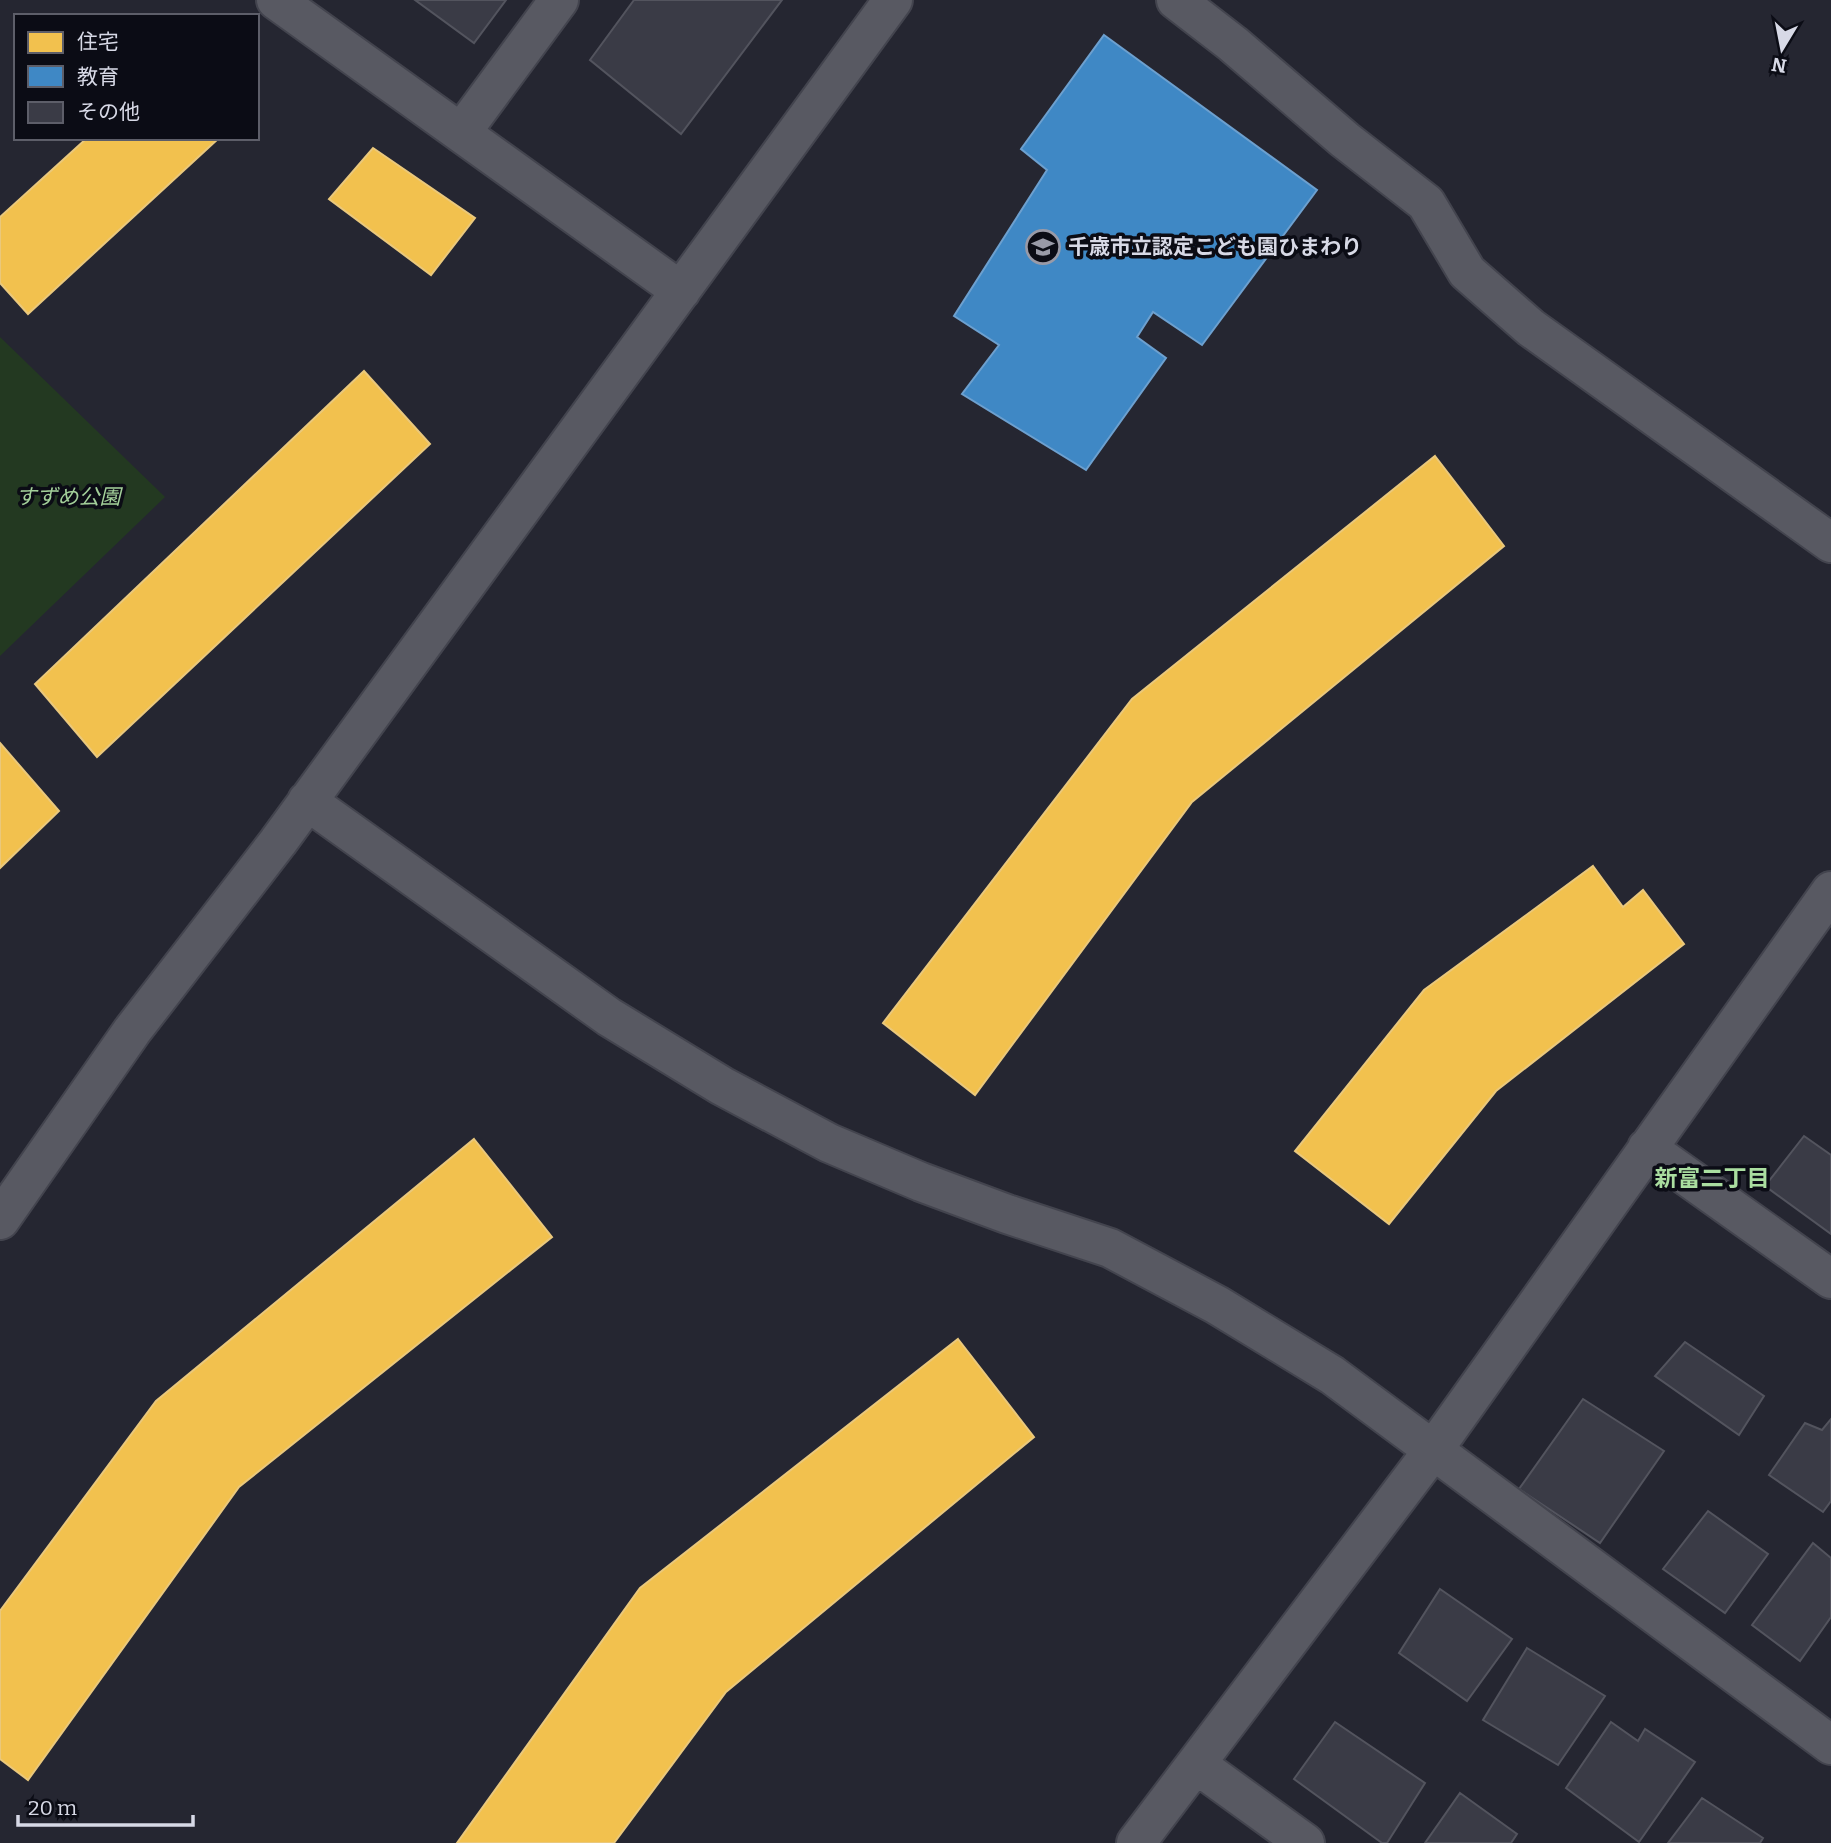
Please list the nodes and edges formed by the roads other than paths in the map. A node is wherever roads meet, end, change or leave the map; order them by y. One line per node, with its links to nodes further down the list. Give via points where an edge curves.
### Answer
1 (276, 0): 5 (street)
2 (559, 0): 5 (street)
3 (893, 0): 6 (street)
4 (1176, 0): 7 (street, via 1426,203 1467,272 1531,328)
5 (461, 133): 6 (street)
6 (681, 291): 8 (street)
7 (1831, 543)
8 (307, 801): 11 (street, via 132,1031); 13 (street, via 609,1017 722,1086 829,1143 921,1182 1110,1248 1217,1304 1321,1368)
9 (1831, 891): 10 (street)
10 (1647, 1148): 12 (street); 13 (street)
11 (0, 1220)
12 (1831, 1279)
13 (1434, 1449): 14 (street); 15 (street)
14 (1831, 1745)
15 (1196, 1764): 16 (street); 17 (street)
16 (1136, 1843)
17 (1305, 1843)

